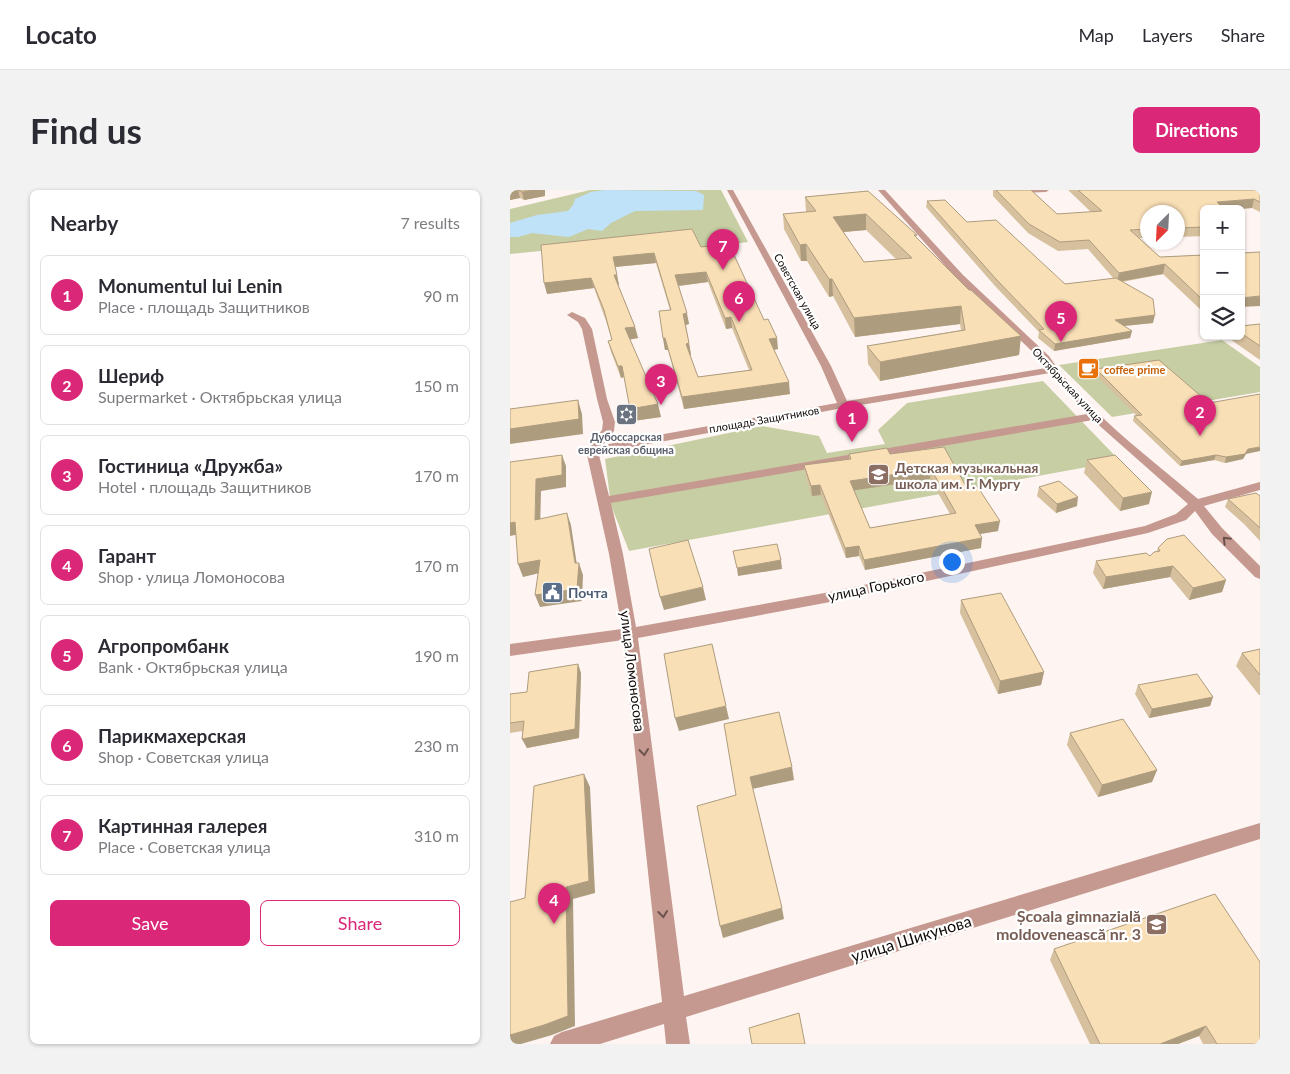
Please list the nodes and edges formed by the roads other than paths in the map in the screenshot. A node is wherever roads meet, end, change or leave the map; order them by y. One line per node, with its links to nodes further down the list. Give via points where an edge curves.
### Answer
1 (730, 190): 7 (street, Советская улица, via 826,366)
2 (881, 190): 6 (street, Октябрьская улица, via 960,277 1045,358)
3 (1046, 190): 4 (street)
4 (1024, 192)
5 (572, 315): 9 (street, via 582,320 587,329 609,422 608,431)
6 (1052, 370): 7 (street, площадь Защитников); 8 (street, Октябрьская улица)
7 (843, 405): 9 (street, площадь Защитников)
8 (1095, 416): 11 (street); 12 (street, Октябрьская улица)
9 (595, 450): 11 (street, улица Ломоносова, via 594,462)
10 (1260, 486): 12 (street, улица Горького)
11 (603, 501): 14 (street, улица Ломоносова)
12 (1196, 504): 13 (street, Октябрьская улица, one-way to 12, via 1217,531); 14 (street, улица Горького, via 1182,517 1148,529 833,596)
13 (1260, 574)
14 (630, 634): 15 (street, улица Горького); 17 (street, улица Ломоносова, one-way to 17)
15 (510, 650)
16 (1260, 831): 17 (street, улица Шикунова)
17 (674, 1011): 18 (street, улица Шикунова); 19 (street, улица Ломоносова)
18 (562, 1044)
19 (678, 1044)

